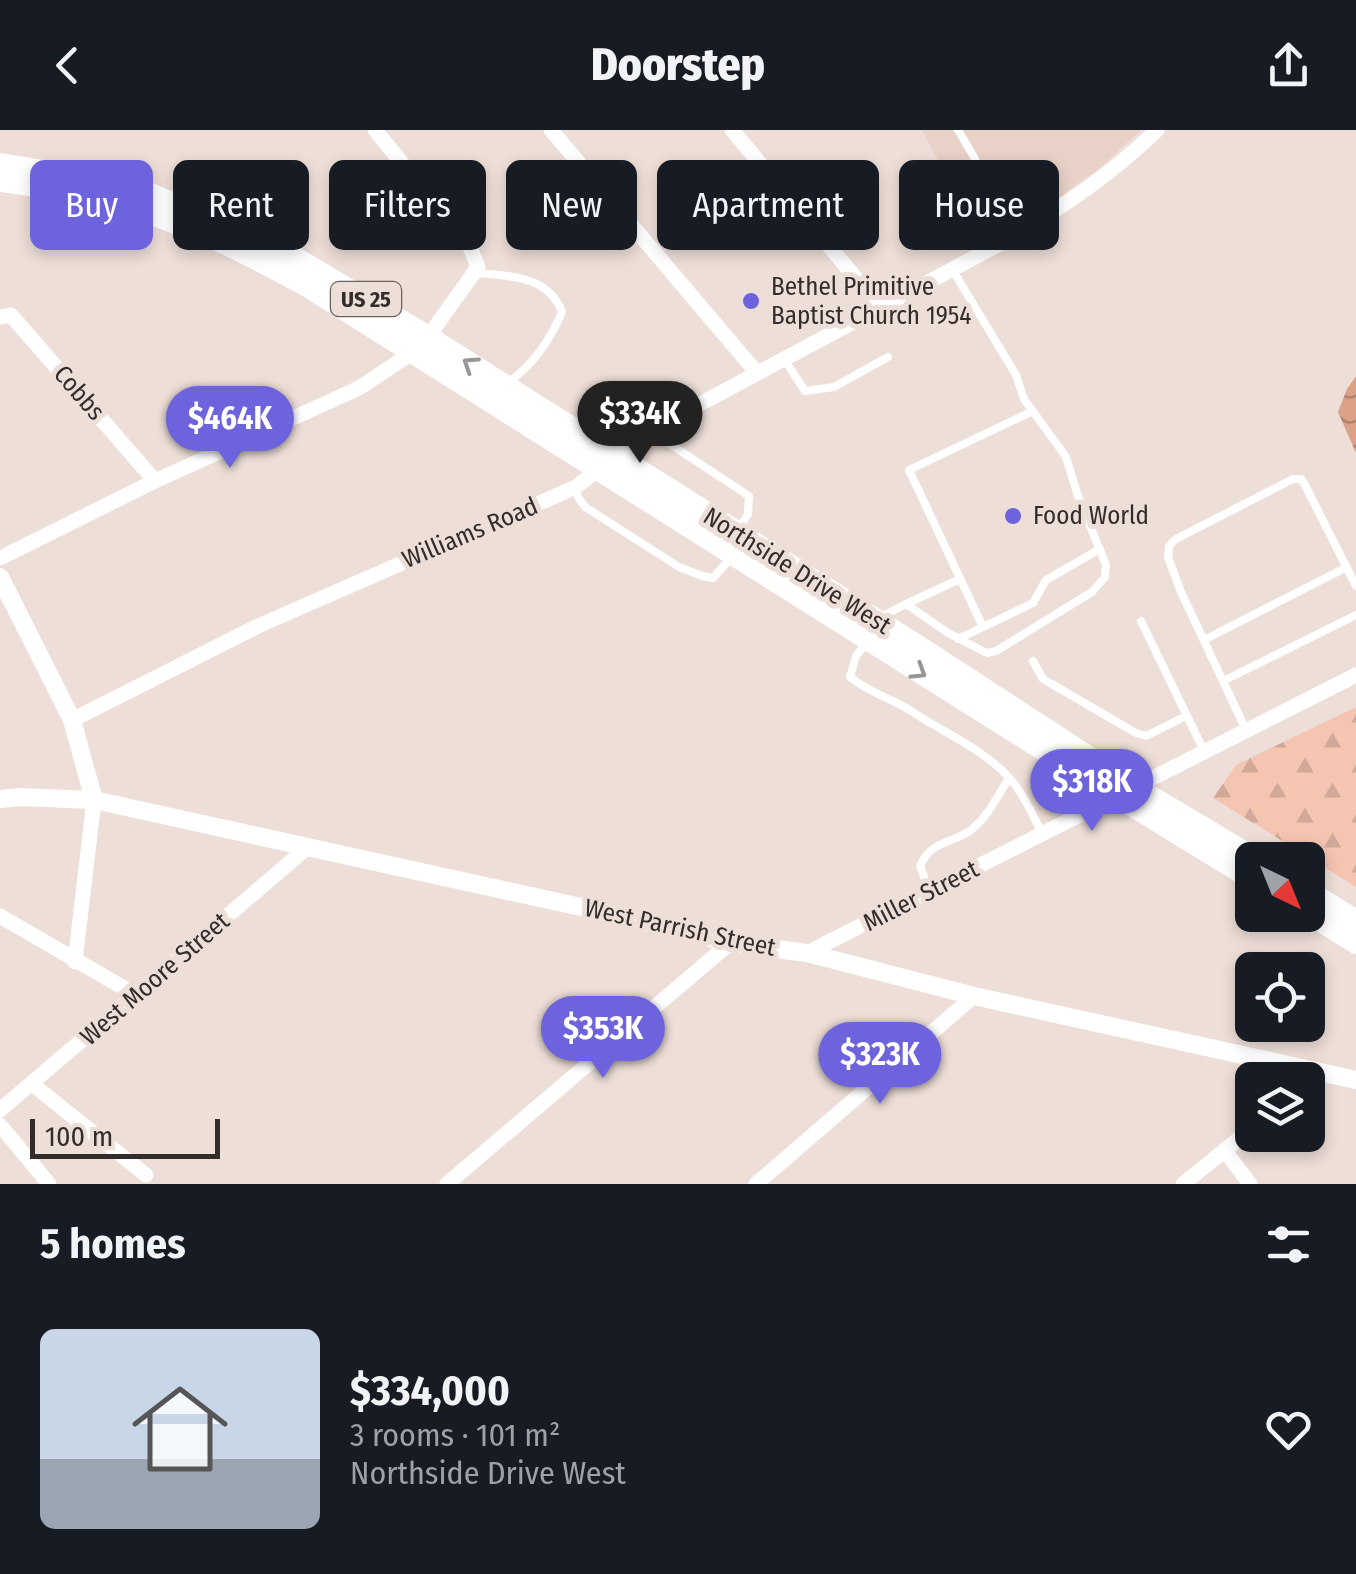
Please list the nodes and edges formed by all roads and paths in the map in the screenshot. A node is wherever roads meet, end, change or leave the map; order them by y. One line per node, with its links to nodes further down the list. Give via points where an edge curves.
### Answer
1 (375, 130): 12 (street, via 469,245)
2 (551, 130): 18 (street)
3 (732, 130): 13 (street)
4 (958, 130): 6 (lane)
5 (1151, 133): 9 (street, Williams Road)
6 (974, 160)
7 (0, 164): 15 (main road, Northside Drive West / US 25, via 150,194 282,250)
8 (0, 181): 15 (main road, Northside Drive West / US 25, via 144,212 213,238)
9 (1059, 209)
10 (988, 250): 11 (street, Williams Road)
11 (952, 269): 13 (street, Williams Road); 20 (lane)
12 (475, 273): 15 (street); 19 (lane, via 533,282 554,296 562,312 539,354)
13 (880, 307): 17 (street, Williams Road)
14 (0, 317): 23 (street, Cobbs, via 12,315)
15 (420, 345): 19 (main road, Northside Drive West / US 25, one-way to 15); 22 (main road, Northside Drive West / US 25); 23 (street, via 359,388)
16 (888, 357): 17 (lane, via 834,386 805,391)
17 (784, 359): 18 (street, Williams Road)
18 (757, 373): 21 (street, Williams Road)
19 (504, 386): 22 (main road, Northside Drive West / US 25)
20 (1033, 410): 26 (lane, via 1066,458); 30 (lane, via 909,470)
21 (650, 431): 22 (street, Williams Road); 25 (lane, via 750,496)
22 (607, 464): 24 (street, Williams Road); 25 (main road, Northside Drive West / US 25)
23 (155, 480): 27 (street)
24 (576, 488): 25 (lane, via 585,507 702,576 713,578); 43 (street, Williams Road, via 258,626)
25 (735, 543): 36 (main road, Northside Drive West / US 25)
26 (1100, 549): 35 (lane, via 1046,580 1033,603); 37 (lane, via 1106,577 1092,592 996,651)
27 (0, 558)
28 (1347, 567): 31 (lane); 38 (lane); 38 (lane, via 1300,480 1176,538 1168,557)
29 (0, 577): 43 (street)
30 (960, 578): 32 (lane); 35 (lane)
31 (1356, 586)
32 (906, 604): 36 (lane); 37 (lane)
33 (1356, 615): 41 (lane)
34 (1141, 620): 42 (lane)
35 (983, 627): 37 (lane)
36 (872, 630): 46 (lane, via 850,677 984,756); 47 (main road, Northside Drive West / US 25)
37 (958, 638)
38 (1204, 640): 41 (lane)
39 (1032, 661): 42 (lane, via 1043,679 1136,734 1146,736)
40 (1356, 674): 44 (street, Miller Street)
41 (1223, 681): 44 (lane)
42 (1186, 716): 45 (lane)
43 (72, 720): 49 (street)
44 (1246, 730): 45 (street, Miller Street)
45 (1204, 751): 47 (street, Miller Street)
46 (1009, 778): 50 (lane); 54 (lane, via 969,832 925,854 920,866)
47 (1124, 791): 50 (street, Miller Street); 52 (main road, Northside Drive West / US 25); 53 (main road, Northside Drive West / US 25)
48 (0, 799): 49 (street, West Parrish Street)
49 (94, 800): 51 (street, West Parrish Street); 62 (street)
50 (1042, 835): 54 (street, Miller Street)
51 (308, 847): 59 (street, West Parrish Street); 63 (street, West Moore Street)
52 (1235, 849)
53 (1235, 868)
54 (930, 892): 61 (street, Miller Street)
55 (1325, 901): 57 (main road)
56 (0, 916): 62 (street)
57 (1356, 921)
58 (1325, 924): 60 (main road)
59 (730, 943): 61 (street, West Parrish Street); 75 (street)
60 (1356, 943)
61 (807, 953): 64 (street, West Parrish Street)
62 (75, 962): 63 (street)
63 (136, 995): 68 (street, West Moore Street)
64 (974, 996): 65 (street, West Parrish Street); 76 (street)
65 (1251, 1062)
66 (1325, 1078): 67 (street, West Parrish Street)
67 (1356, 1080)
68 (32, 1084): 69 (street, West Moore Street); 73 (street)
69 (0, 1110)
70 (0, 1125): 74 (street)
71 (1235, 1142): 72 (street)
72 (1225, 1151): 77 (street); 78 (street)
73 (146, 1175)
74 (49, 1184)
75 (447, 1184)
76 (756, 1184)
77 (1183, 1184)
78 (1250, 1184)

